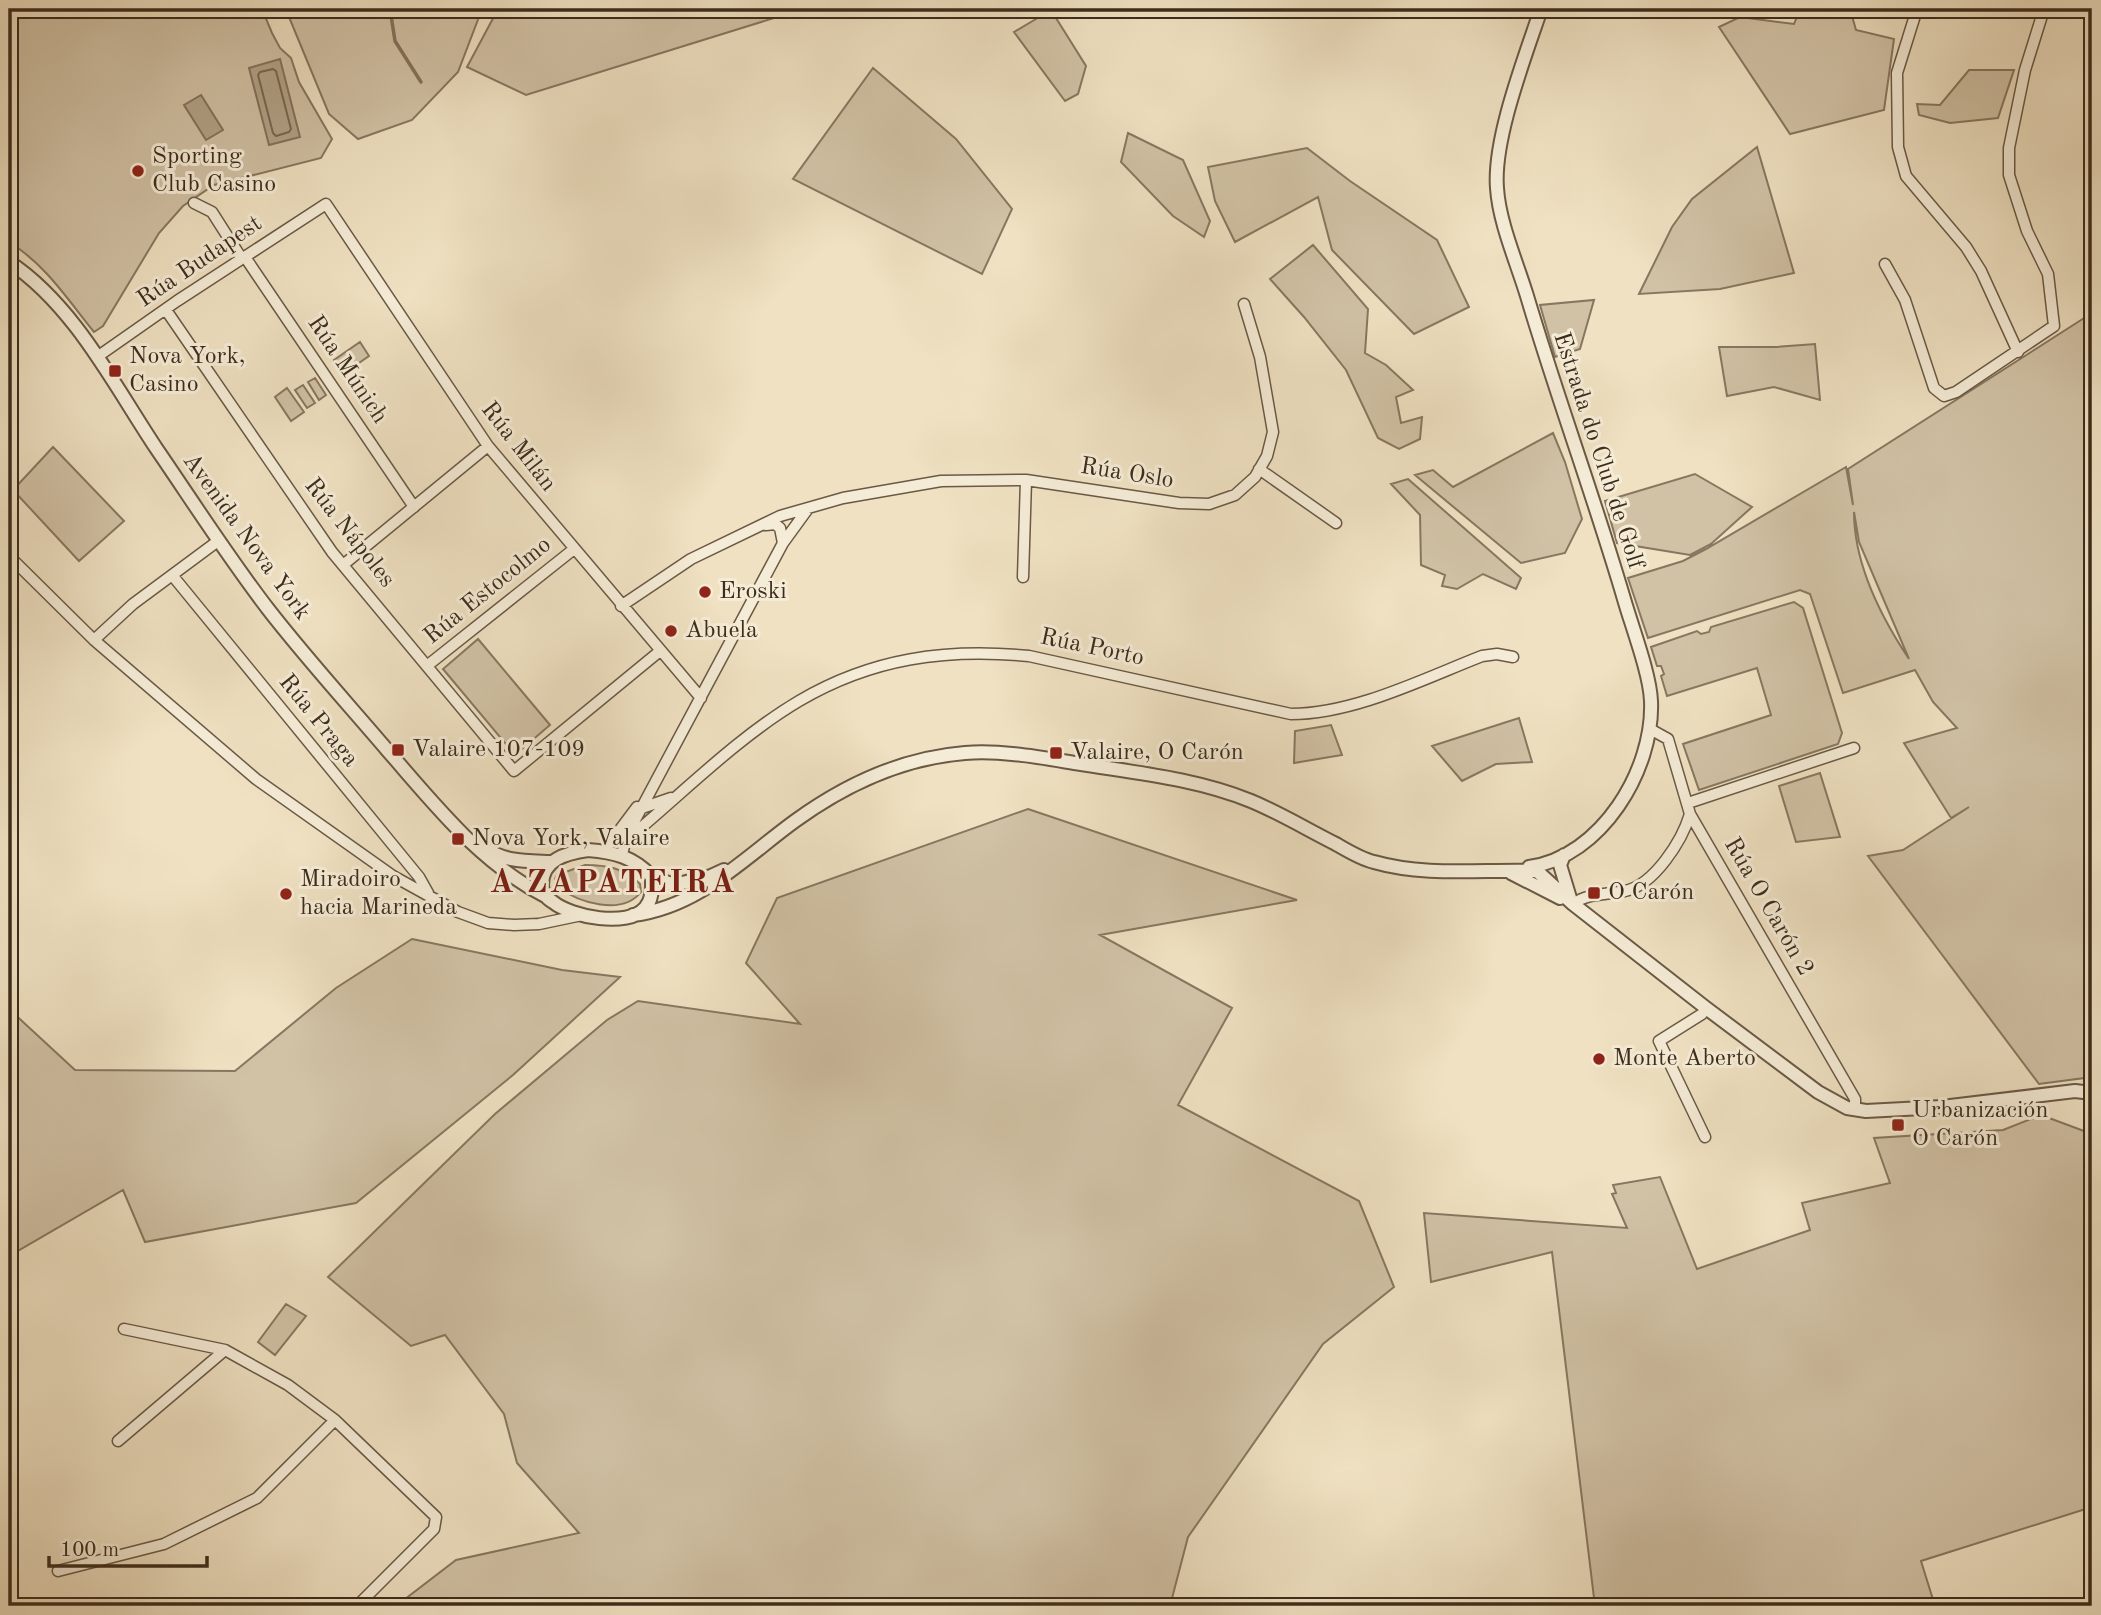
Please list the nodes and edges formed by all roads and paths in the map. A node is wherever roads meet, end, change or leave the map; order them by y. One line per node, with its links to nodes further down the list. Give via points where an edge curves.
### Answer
1 (1541, 9): 33 (street, Estrada do Club de Golf, via 1505,126 1497,189 1646,675)
2 (1917, 9): 11 (street, via 1897,73 1898,147 1906,176 1966,247)
3 (2044, 9): 11 (street, via 2009,148 2009,175 2027,231 2048,274 2054,326)
4 (194, 203): 6 (street, Rúa Múnich, via 212,212)
5 (326, 204): 6 (street, Rúa Budapest); 13 (street, Rúa Milán)
6 (243, 258): 10 (street, Rúa Budapest); 16 (street, Rúa Múnich)
7 (9, 262): 12 (street, Avenida Nova York, via 45,294)
8 (1885, 264): 11 (street, via 1905,300 1934,388 1944,396)
9 (1244, 304): 14 (street, Rúa Oslo, via 1260,357 1273,432)
10 (166, 310): 12 (street, Rúa Budapest); 24 (street, Rúa Nápoles)
11 (2018, 352)
12 (97, 357): 20 (street, Avenida Nova York)
13 (488, 446): 16 (street); 22 (street, Rúa Milán)
14 (1259, 470): 15 (street, Rúa Oslo, via 1235,495 1209,504); 18 (street)
15 (1026, 480): 17 (street, Rúa Oslo, via 942,481 843,498); 26 (street)
16 (414, 507): 24 (street)
17 (807, 510): 19 (street, Rúa Oslo); 21 (street)
18 (1336, 523)
19 (755, 528): 21 (street, via 775,524); 27 (street, Rúa Oslo, via 691,559)
20 (218, 541): 25 (street); 41 (street, Avenida Nova York, via 337,692)
21 (783, 543): 32 (street)
22 (573, 549): 27 (street, Rúa Milán); 31 (street, Rúa Estocolmo)
23 (9, 556): 28 (street)
24 (343, 565): 31 (street, Rúa Nápoles)
25 (172, 575): 28 (street); 52 (street, Rúa Praga)
26 (1023, 577)
27 (621, 606): 29 (street, Rúa Milán)
28 (94, 640): 52 (street, via 256,779 393,876)
29 (660, 651): 31 (street, Rúa Nápoles, via 514,771); 32 (street, Rúa Milán)
30 (1513, 657): 36 (street, Rúa Porto, via 1482,656 1344,708 1291,714 1029,656 988,652 932,655 885,665 798,702)
31 (428, 666)
32 (701, 698): 35 (street)
33 (1650, 729): 37 (street, Rúa O Carón 2, via 1668,739); 45 (street, Estrada do Club de Golf, via 1618,808 1604,826)
34 (1854, 748): 37 (street)
35 (656, 782): 36 (street, via 668,794); 38 (street); 39 (street)
36 (687, 789): 38 (street, Rúa Porto); 42 (street, Rúa Porto)
37 (1688, 803): 40 (street, Rúa O Carón 2)
38 (643, 807): 39 (street, Rúa Porto); 42 (street)
39 (633, 812): 43 (street)
40 (1690, 814): 54 (street, via 1677,845 1645,881 1629,890 1582,897); 60 (street, Rúa O Carón 2, via 1855,1099)
41 (460, 830): 46 (street, Avenida Nova York, via 494,854 523,863); 53 (street, Avenida Nova York, via 500,869)
42 (626, 837): 44 (street)
43 (604, 852): 44 (street); 46 (street, via 572,852)
44 (622, 855): 50 (street)
45 (1564, 855): 48 (street, Estrada do Club de Golf); 54 (street, via 1560,865)
46 (550, 862): 53 (street, via 542,882 542,891)
47 (740, 863): 49 (street, via 818,805 869,776 935,757 997,753 1218,789 1268,809 1370,862 1416,870); 50 (street, via 674,885); 56 (street, via 689,899)
48 (1538, 868): 49 (street, Estrada do Club de Golf); 51 (street); 54 (street)
49 (1504, 870): 51 (street)
50 (652, 877): 56 (street, via 650,899 644,910)
51 (1544, 890): 54 (street)
52 (429, 895): 57 (street, via 488,923)
53 (550, 900): 55 (street); 57 (street, via 549,916)
54 (1573, 905): 58 (street)
55 (582, 915): 56 (street, via 613,919); 57 (street)
56 (633, 915)
57 (539, 924)
58 (1706, 1008): 60 (street, via 1818,1093); 61 (street, via 1659,1041)
59 (2092, 1093): 60 (street)
60 (1855, 1110)
61 (1705, 1137)
62 (124, 1329): 63 (street)
63 (225, 1350): 64 (street, via 288,1385); 65 (street)
64 (335, 1420): 66 (street, via 257,1498 164,1544); 67 (street, via 436,1517 434,1529)
65 (118, 1441)
66 (58, 1571)
67 (357, 1606)
68 (584, 1606): 69 (street)
69 (635, 1606)

